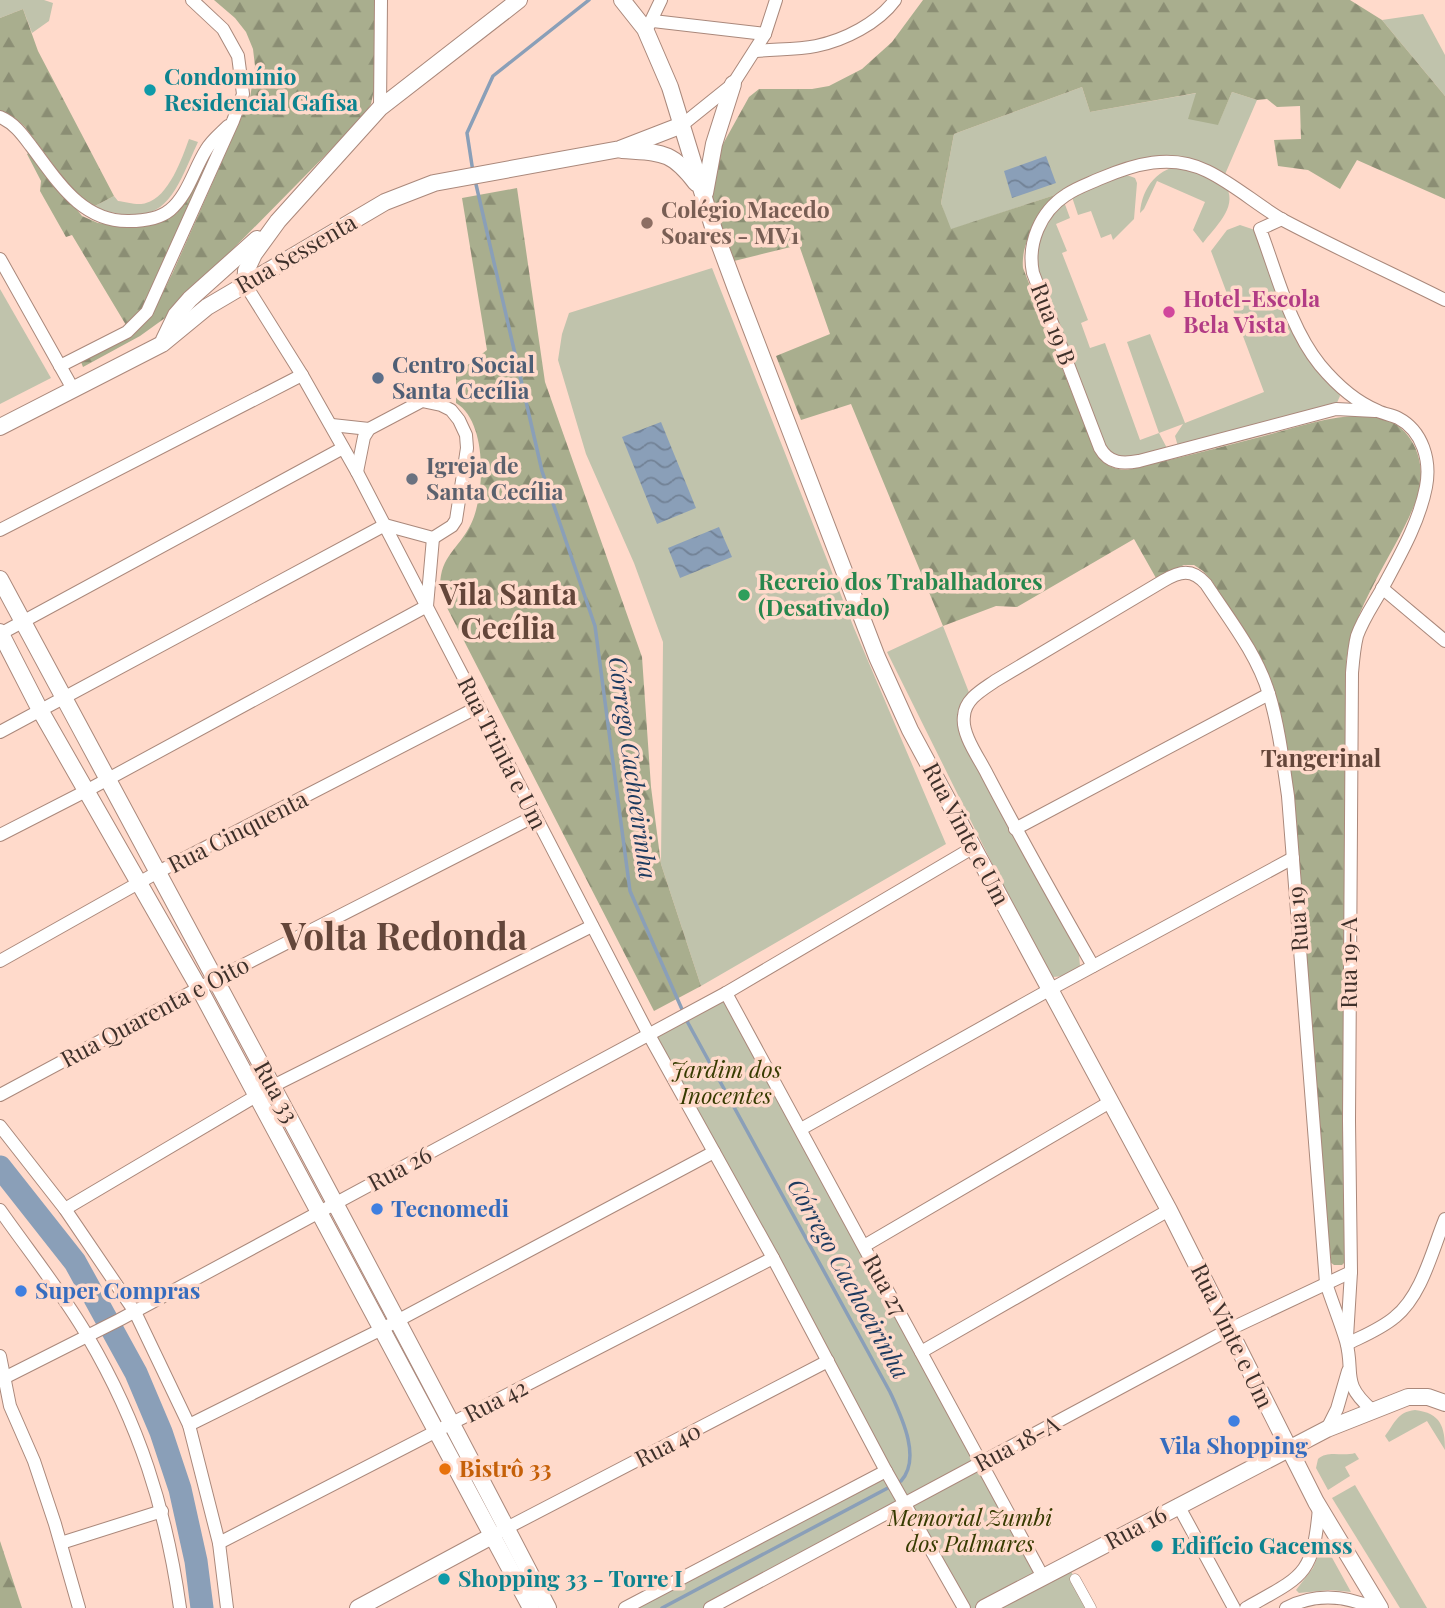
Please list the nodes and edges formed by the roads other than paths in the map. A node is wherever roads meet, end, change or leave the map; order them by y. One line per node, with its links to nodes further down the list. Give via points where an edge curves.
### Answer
1 (192, 0): 14 (street, via 223,29 238,56 243,94)
2 (381, 0): 12 (street)
3 (519, 0): 12 (street)
4 (622, 0): 8 (street, Rua Vinte e Um)
5 (661, 0): 8 (street)
6 (776, 0): 9 (street)
7 (895, 0): 10 (street, via 876,20 817,46)
8 (649, 25): 9 (street); 15 (street, Rua Vinte e Um)
9 (765, 34): 10 (street)
10 (756, 51): 11 (street)
11 (733, 84): 15 (street); 17 (street, via 714,144)
12 (380, 108): 19 (street)
13 (0, 117): 14 (street, via 16,127 85,209 105,219 132,222 153,219 173,208 208,146)
14 (233, 121): 24 (street, via 142,319 127,332)
15 (682, 125): 16 (street); 17 (street, Rua Vinte e Um)
16 (620, 149): 17 (street, via 674,158); 21 (street, Rua Sessenta, via 434,183 385,202)
17 (705, 195): 54 (street, Rua Vinte e Um, via 727,265 877,657 910,730)
18 (1282, 219): 22 (street); 27 (street, Rua 19-A, via 1260,229 1316,360); 28 (street, Rua 19 B, via 1202,168 1145,162 1061,198 1038,228 1031,248 1032,265 1108,459 1139,461)
19 (278, 221): 21 (street, via 254,254); 23 (street, via 190,299 176,314)
20 (0, 259): 24 (street)
21 (245, 284): 23 (street, Rua Sessenta, via 207,307); 25 (street, Rua Trinta e Um)
22 (1445, 300)
23 (162, 344): 26 (street, Rua Sessenta)
24 (60, 366): 26 (street)
25 (302, 375): 30 (street, Rua Trinta e Um); 36 (street)
26 (73, 389): 31 (street, Rua Sessenta)
27 (1348, 392): 28 (street); 29 (street, Rua 19-A)
28 (1336, 409): 29 (street, Rua 19 B)
29 (1377, 411): 39 (street, Rua 19-A, via 1399,418 1417,434 1428,470 1415,523)
30 (332, 425): 32 (street); 33 (street, Rua Trinta e Um)
31 (0, 427)
32 (369, 429): 34 (street); 37 (street, via 422,401 451,410 459,420 467,448 456,520)
33 (343, 449): 34 (street, Rua Trinta e Um); 41 (street)
34 (357, 472): 35 (street, Rua Trinta e Um)
35 (385, 525): 37 (street); 40 (street, Rua Trinta e Um); 45 (street)
36 (0, 530)
37 (433, 538): 40 (street)
38 (0, 579): 41 (street, Rua 33)
39 (1382, 588): 43 (street); 81 (street, Rua 19-A, via 1357,638 1352,673)
40 (427, 606): 46 (street, Rua Trinta e Um); 49 (street)
41 (24, 623): 42 (street); 45 (street, Rua 33)
42 (0, 633): 47 (street, Rua 33)
43 (1445, 641)
44 (1269, 694): 52 (street); 52 (street, Rua 19, via 1239,633 1199,577 1189,572 1170,577 995,681 965,708 964,726); 55 (street, Rua 19, via 1281,744)
45 (63, 699): 47 (street); 49 (street, Rua 33)
46 (478, 708): 51 (street, Rua Trinta e Um); 56 (street, Rua Cinquenta)
47 (40, 710): 48 (street); 50 (street, Rua 33)
48 (0, 732)
49 (106, 779): 50 (street); 56 (street, Rua 33)
50 (86, 791): 53 (street); 57 (street, Rua 33)
51 (535, 816): 58 (street, Rua Trinta e Um); 61 (street, Rua Quarenta e Oito)
52 (1016, 829): 60 (street)
53 (0, 835)
54 (974, 847): 63 (street, Rua Vinte e Um); 64 (street)
55 (1293, 858): 60 (street); 82 (street, Rua 19)
56 (158, 872): 57 (street, Rua Cinquenta); 61 (street, Rua 33)
57 (139, 883): 59 (street, Rua Cinquenta); 62 (street, Rua 33)
58 (592, 926): 65 (street, Rua Trinta e Um); 66 (street)
59 (0, 961)
60 (1093, 966): 63 (street)
61 (214, 980): 62 (street, Rua Quarenta e Oito); 66 (street, Rua 33)
62 (199, 988): 67 (street, Rua Quarenta e Oito); 68 (street, Rua 33)
63 (1049, 990): 69 (street, Rua Vinte e Um); 71 (street)
64 (726, 993): 65 (street, Rua 26); 71 (street, Rua 27)
65 (649, 1035): 72 (street, Rua Trinta e Um); 73 (street, Rua 26)
66 (273, 1086): 68 (street); 73 (street, Rua 33)
67 (0, 1095)
68 (256, 1096): 74 (street); 77 (street, Rua 33)
69 (1110, 1102): 76 (street, Rua Vinte e Um); 79 (street)
70 (0, 1126): 74 (street)
71 (801, 1129): 79 (street, Rua 27)
72 (714, 1152): 80 (street, Rua Trinta e Um); 84 (street)
73 (337, 1203): 77 (street, Rua 26); 84 (street, Rua 33)
74 (65, 1209): 83 (street)
75 (0, 1210): 87 (street)
76 (1169, 1210): 86 (street, Rua Vinte e Um); 89 (street)
77 (318, 1213): 83 (street, Rua 26); 85 (street, Rua 33)
78 (1445, 1219): 88 (street, via 1420,1281 1403,1309)
79 (864, 1247): 89 (street, Rua 27)
80 (773, 1258): 91 (street, Rua Trinta e Um); 96 (street, Rua 42)
81 (1351, 1272): 82 (street, Rua 18-A); 88 (street, Rua 19-A)
82 (1326, 1283): 86 (street, Rua 18-A); 88 (street, Rua 19)
83 (135, 1312): 87 (street, Rua 26); 97 (street)
84 (398, 1320): 85 (street); 96 (street, Rua 33)
85 (380, 1330): 97 (street); 99 (street, Rua 33)
86 (1228, 1330): 100 (street, Rua Vinte e Um); 101 (street, Rua 18-A)
87 (88, 1336): 93 (street, Rua 26); 106 (street, via 142,1447)
88 (1347, 1344): 92 (street)
89 (921, 1352): 101 (street, Rua 27)
90 (0, 1356): 93 (street)
91 (828, 1361): 102 (street, Rua Trinta e Um); 107 (street, Rua 40)
92 (1348, 1371): 95 (street, via 1357,1397); 98 (street)
93 (4, 1378): 109 (street)
94 (1445, 1403): 95 (street, Rua 16, via 1418,1395)
95 (1373, 1410): 98 (street, Rua 16)
96 (452, 1423): 99 (street, Rua 42); 107 (street, Rua 33)
97 (188, 1425): 110 (street)
98 (1327, 1429): 100 (street, Rua 16)
99 (434, 1430): 108 (street, Rua 33); 110 (street, Rua 42)
100 (1287, 1448): 104 (street, Rua 16); 105 (street, Rua Vinte e Um)
101 (982, 1463): 103 (street, Rua 18-A); 111 (street, Rua 27)
102 (887, 1473): 103 (street, Rua Trinta e Um); 121 (street)
103 (903, 1501): 122 (street, Rua 18-A); 123 (street, Rua Trinta e Um)
104 (1178, 1505): 111 (street, Rua 16); 126 (street)
105 (1319, 1508): 113 (street, via 1310,1561); 129 (street, Rua Vinte e Um)
106 (162, 1511): 109 (street); 116 (street)
107 (507, 1528): 108 (street, Rua 40); 120 (street, Rua 33)
108 (492, 1536): 118 (street); 119 (street, Rua 33)
109 (61, 1543): 115 (street)
110 (219, 1543): 117 (street)
111 (1043, 1577): 124 (street, Rua 16)
112 (1075, 1579): 125 (street)
113 (1279, 1590): 114 (street); 127 (street)
114 (1287, 1607): 128 (street, via 1330,1597)
115 (79, 1608)
116 (180, 1608)
117 (227, 1608)
118 (358, 1608)
119 (531, 1608)
120 (548, 1608)
121 (625, 1608)
122 (710, 1608)
123 (964, 1608)
124 (984, 1608)
125 (1091, 1608)
126 (1234, 1608)
127 (1246, 1608)
128 (1373, 1608)
129 (1380, 1608)

